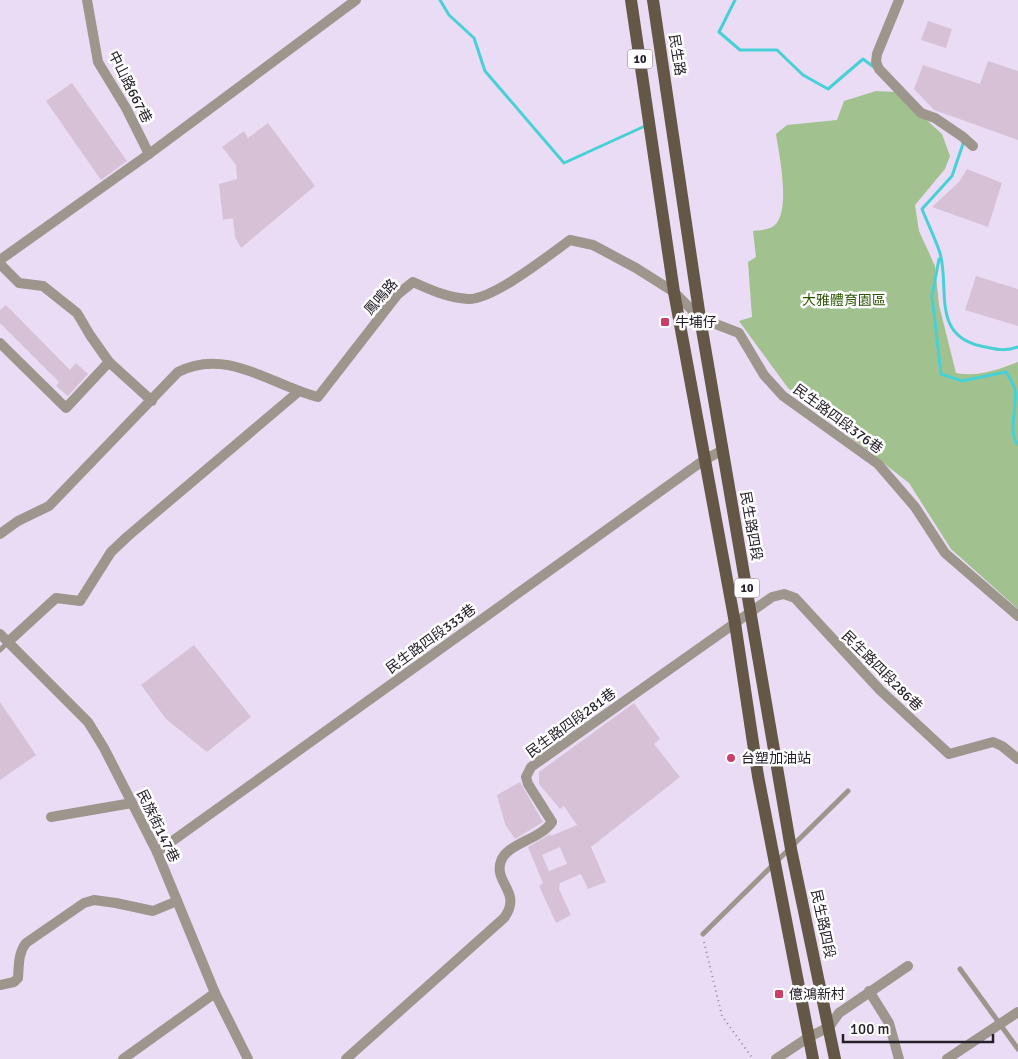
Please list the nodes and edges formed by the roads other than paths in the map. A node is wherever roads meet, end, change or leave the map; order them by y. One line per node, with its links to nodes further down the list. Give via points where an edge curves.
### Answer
1 (87, 0): 8 (street, 中山路667巷, via 98,62)
2 (356, 0): 8 (street)
3 (631, 0): 11 (main road, 10)
4 (653, 0): 6 (main road, 民生路 / 10)
5 (900, 0): 7 (street, via 877,54 879,69 921,113 935,118)
6 (671, 115): 12 (main road, 民生路四段 / 10)
7 (973, 146)
8 (149, 154): 9 (street)
9 (0, 260)
10 (0, 264): 14 (street, via 19,282 43,286 77,313)
11 (674, 292): 12 (street, 鳳鳴路); 15 (street, 鳳鳴路, via 593,245 570,240 492,292 470,299 444,295 413,282 398,294 318,397); 18 (main road, 10)
12 (700, 318): 17 (main road, 民生路四段 / 10); 21 (street, 民生路四段376巷, via 739,333 764,375 782,396 878,464 915,507 945,553)
13 (0, 343): 14 (street, via 66,408)
14 (109, 362): 16 (street)
15 (298, 392): 16 (street, 鳳鳴路, via 237,366 207,363 178,372); 24 (street, via 111,552 80,600 56,598)
16 (152, 401): 19 (street, 鳳鳴路, via 49,506)
17 (723, 450): 18 (street, 民生路四段333巷); 20 (main road, 民生路四段 / 10)
18 (704, 460): 22 (main road, 10); 31 (street, 民生路四段333巷)
19 (0, 534)
20 (751, 613): 22 (street, 民生路四段286巷); 26 (street, 民生路四段286巷, via 772,597 784,594 795,598 880,690 949,754 993,742); 30 (main road, 民生路四段 / 10)
21 (1018, 616)
22 (734, 623): 32 (main road, 10); 47 (street, 民生路四段281巷, via 531,767 526,777 528,784 552,822 546,830 504,853 500,861 499,870 511,899 511,908 504,918)
23 (0, 634): 24 (street, 民族街147巷)
24 (8, 642): 25 (lane); 28 (street, 民族街147巷, via 88,722)
25 (0, 650)
26 (1018, 759)
27 (848, 791): 30 (lane)
28 (132, 803): 29 (street); 31 (street, 民族街147巷)
29 (51, 817)
30 (791, 849): 32 (lane); 42 (main road, 民生路四段 / 10)
31 (156, 852): 33 (street, 民族街147巷)
32 (775, 863): 34 (lane); 43 (main road, 10)
33 (177, 902): 37 (street, via 153,911 94,900 84,903 26,943 19,960 18,978); 39 (street, 民族街147巷)
34 (703, 934)
35 (908, 966): 38 (street)
36 (960, 969): 41 (lane)
37 (0, 985)
38 (869, 992): 42 (street, via 839,1013); 51 (street, via 889,1023)
39 (216, 993): 45 (street); 46 (street, 民族街147巷)
40 (1018, 1012): 41 (street)
41 (1001, 1023): 44 (lane); 52 (street)
42 (829, 1027): 43 (street); 50 (main road, 民生路四段 / 10)
43 (809, 1036): 48 (street); 49 (main road, 10)
44 (1018, 1049)
45 (123, 1059)
46 (248, 1059)
47 (346, 1059)
48 (776, 1059)
49 (812, 1059)
50 (835, 1059)
51 (899, 1059)
52 (947, 1059)

